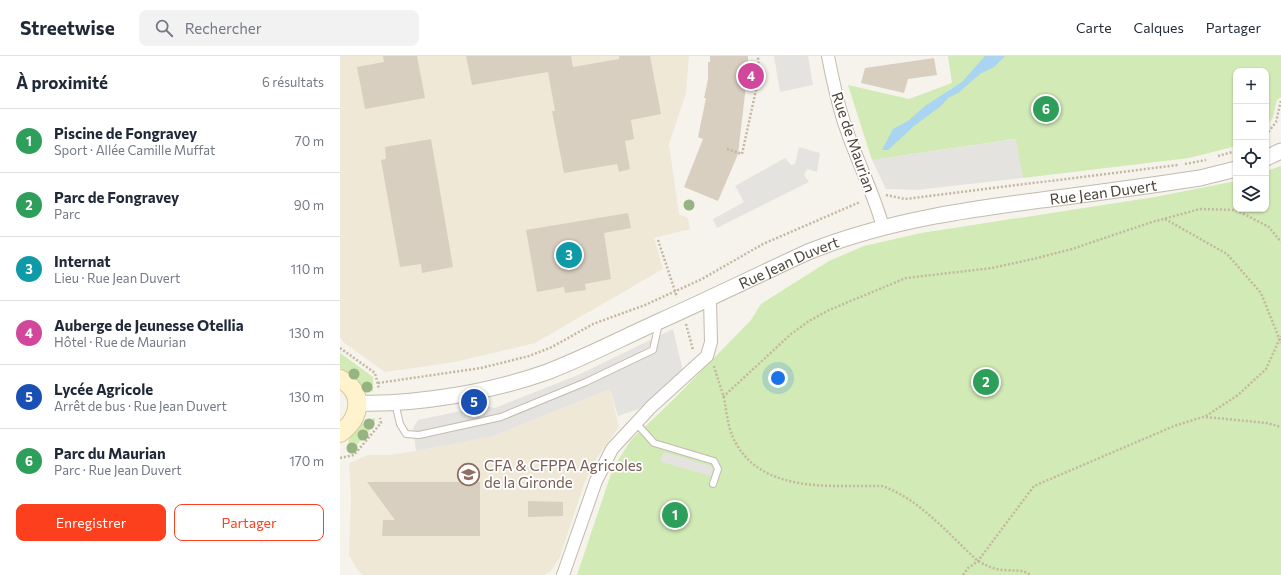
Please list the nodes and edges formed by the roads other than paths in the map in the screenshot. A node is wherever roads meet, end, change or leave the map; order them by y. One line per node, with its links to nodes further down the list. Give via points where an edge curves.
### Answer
1 (828, 56): 5 (street, Rue de Maurian, via 847,132 878,208)
2 (1281, 151): 3 (street)
3 (1269, 157)
4 (1233, 171): 5 (street, Rue Jean Duvert, via 1200,178 963,211)
5 (883, 227): 6 (street, Rue Jean Duvert, via 830,243)
6 (710, 298): 7 (street, Rue Jean Duvert); 11 (street, via 711,342 707,356)
7 (660, 321): 10 (street, Rue Jean Duvert, via 586,356 524,379 478,390); 10 (lane, via 653,350 586,382 501,417 419,435 406,434 400,424)
8 (340, 379): 9 (main road, via 350,386)
9 (357, 403): 10 (street, Rue Jean Duvert); 12 (main road, via 353,421)
10 (395, 403)
11 (636, 423): 13 (lane, via 654,443 714,461 718,469); 14 (street, via 612,449 604,464)
12 (340, 433)
13 (713, 484)
14 (564, 575)

